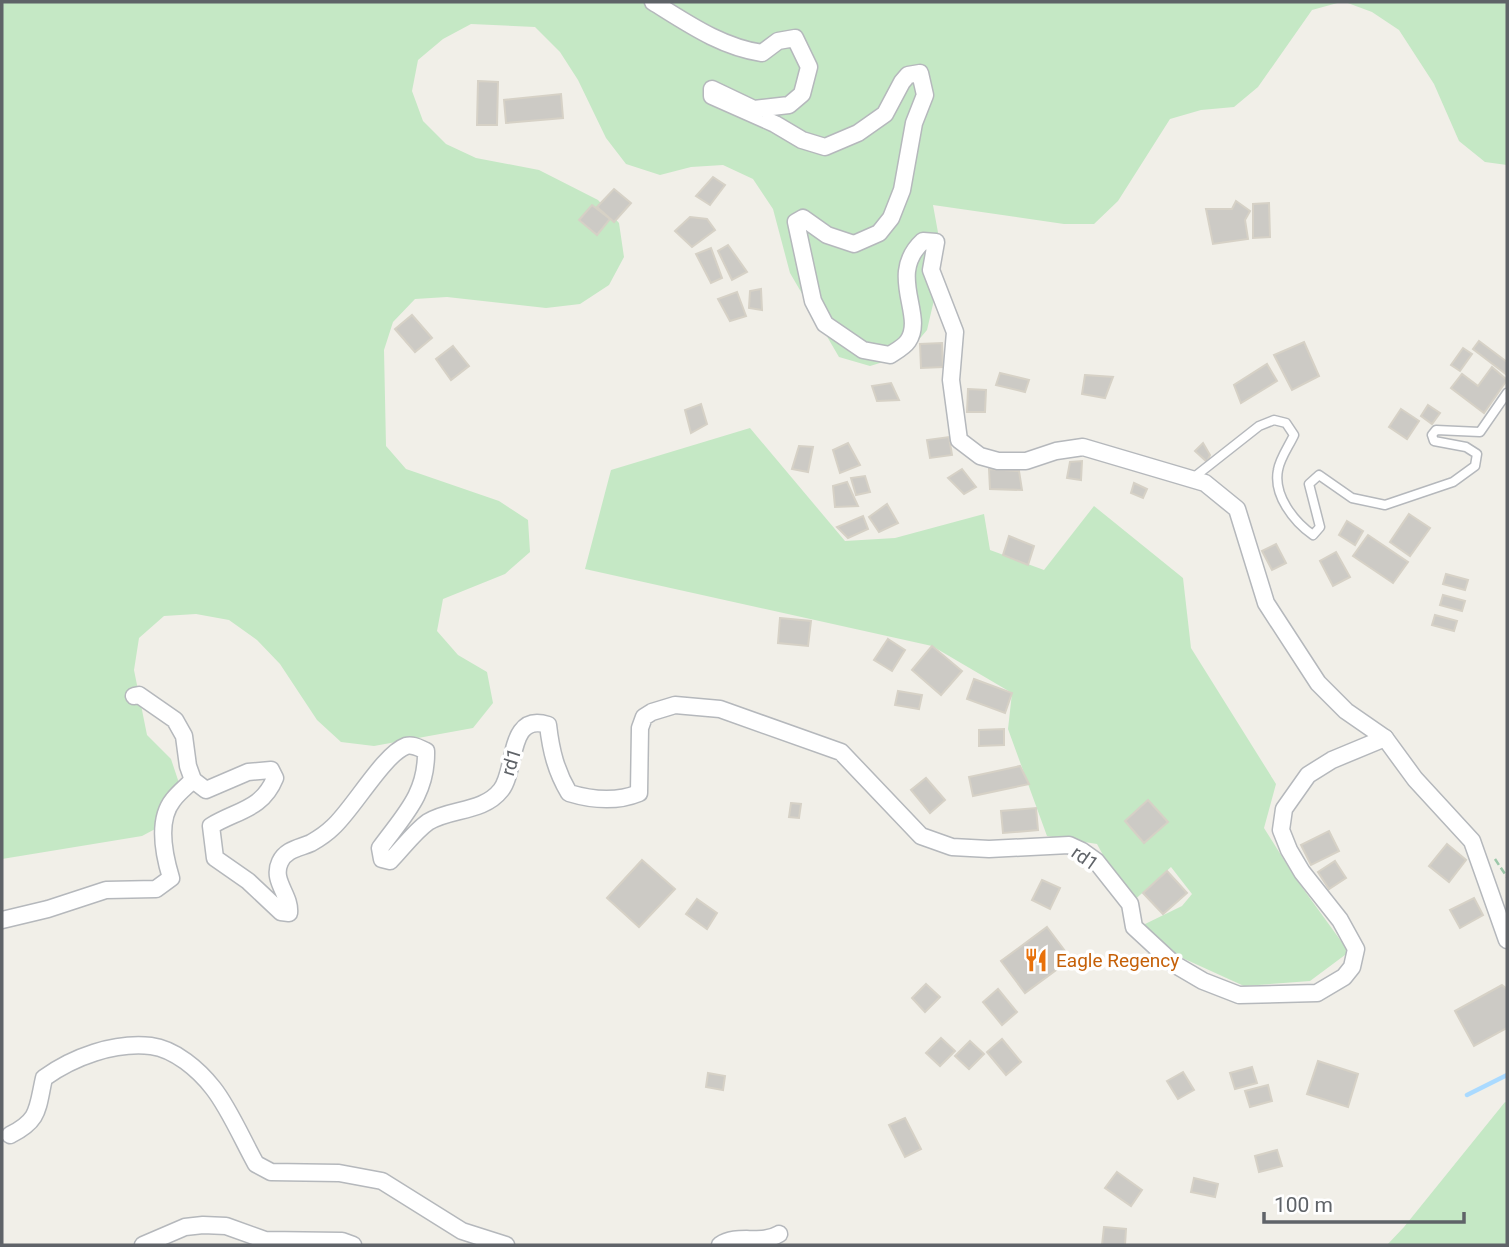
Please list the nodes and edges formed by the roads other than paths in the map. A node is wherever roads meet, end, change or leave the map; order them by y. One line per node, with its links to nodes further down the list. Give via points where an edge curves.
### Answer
1 (653, 2): 3 (street, via 703,33 746,51 762,53 778,41 795,38 809,67 802,94 789,105 754,109 712,89 712,96 802,141 825,147 858,133 885,114 908,75 920,74 925,95 914,123 902,190 891,218 879,233 854,244 827,235 803,218 796,222 813,301 825,324 863,350 890,355 907,344 914,329 905,278 914,249 923,241 936,242 931,271 955,332 951,380 959,440 980,456 998,461 1026,461 1083,447)
2 (1507, 393): 3 (lane, via 1480,432 1436,430 1432,435 1434,441 1466,446 1477,454 1475,466 1453,482 1385,505 1352,498 1318,475 1309,484 1320,527 1313,535 1300,526 1278,491 1278,470 1294,435 1286,423 1274,420 1259,426)
3 (1191, 480): 5 (street, via 1205,483 1237,509 1266,603 1318,682 1346,711)
4 (134, 696): 6 (street, via 175,720 184,736)
5 (1385, 738): 6 (street, rd1, via 1308,775 1284,809 1281,830 1289,850 1356,949 1344,977 1317,993 1239,995 1203,981 1174,964 1134,927 1130,904 1096,861 1082,851 1069,845 952,847 920,836 841,751 720,709 675,705 644,717 639,793 626,799 569,793 558,775 548,725 528,724 520,731 502,789 466,811 429,821 390,861 382,859 380,848 406,816 424,782 426,751 414,745 404,747 333,827 284,854 277,867 278,879 290,903 289,913 281,912 215,858 211,841 211,826 255,806 271,790 275,778 271,770 248,772 206,790); 8 (street, via 1415,779 1472,841)
6 (193, 780): 7 (street, via 163,818 171,878 156,889 106,890)
7 (2, 920)
8 (1507, 940)
9 (10, 1135): 13 (street, via 29,1125 44,1078 58,1068 107,1048 153,1046 182,1058 214,1089 263,1169 339,1173 382,1181 462,1231)
10 (779, 1234): 14 (street, via 770,1240 742,1239)
11 (143, 1245): 12 (street, via 185,1227 203,1225 226,1226 265,1240)
12 (353, 1245)
13 (506, 1245)
14 (720, 1245)

